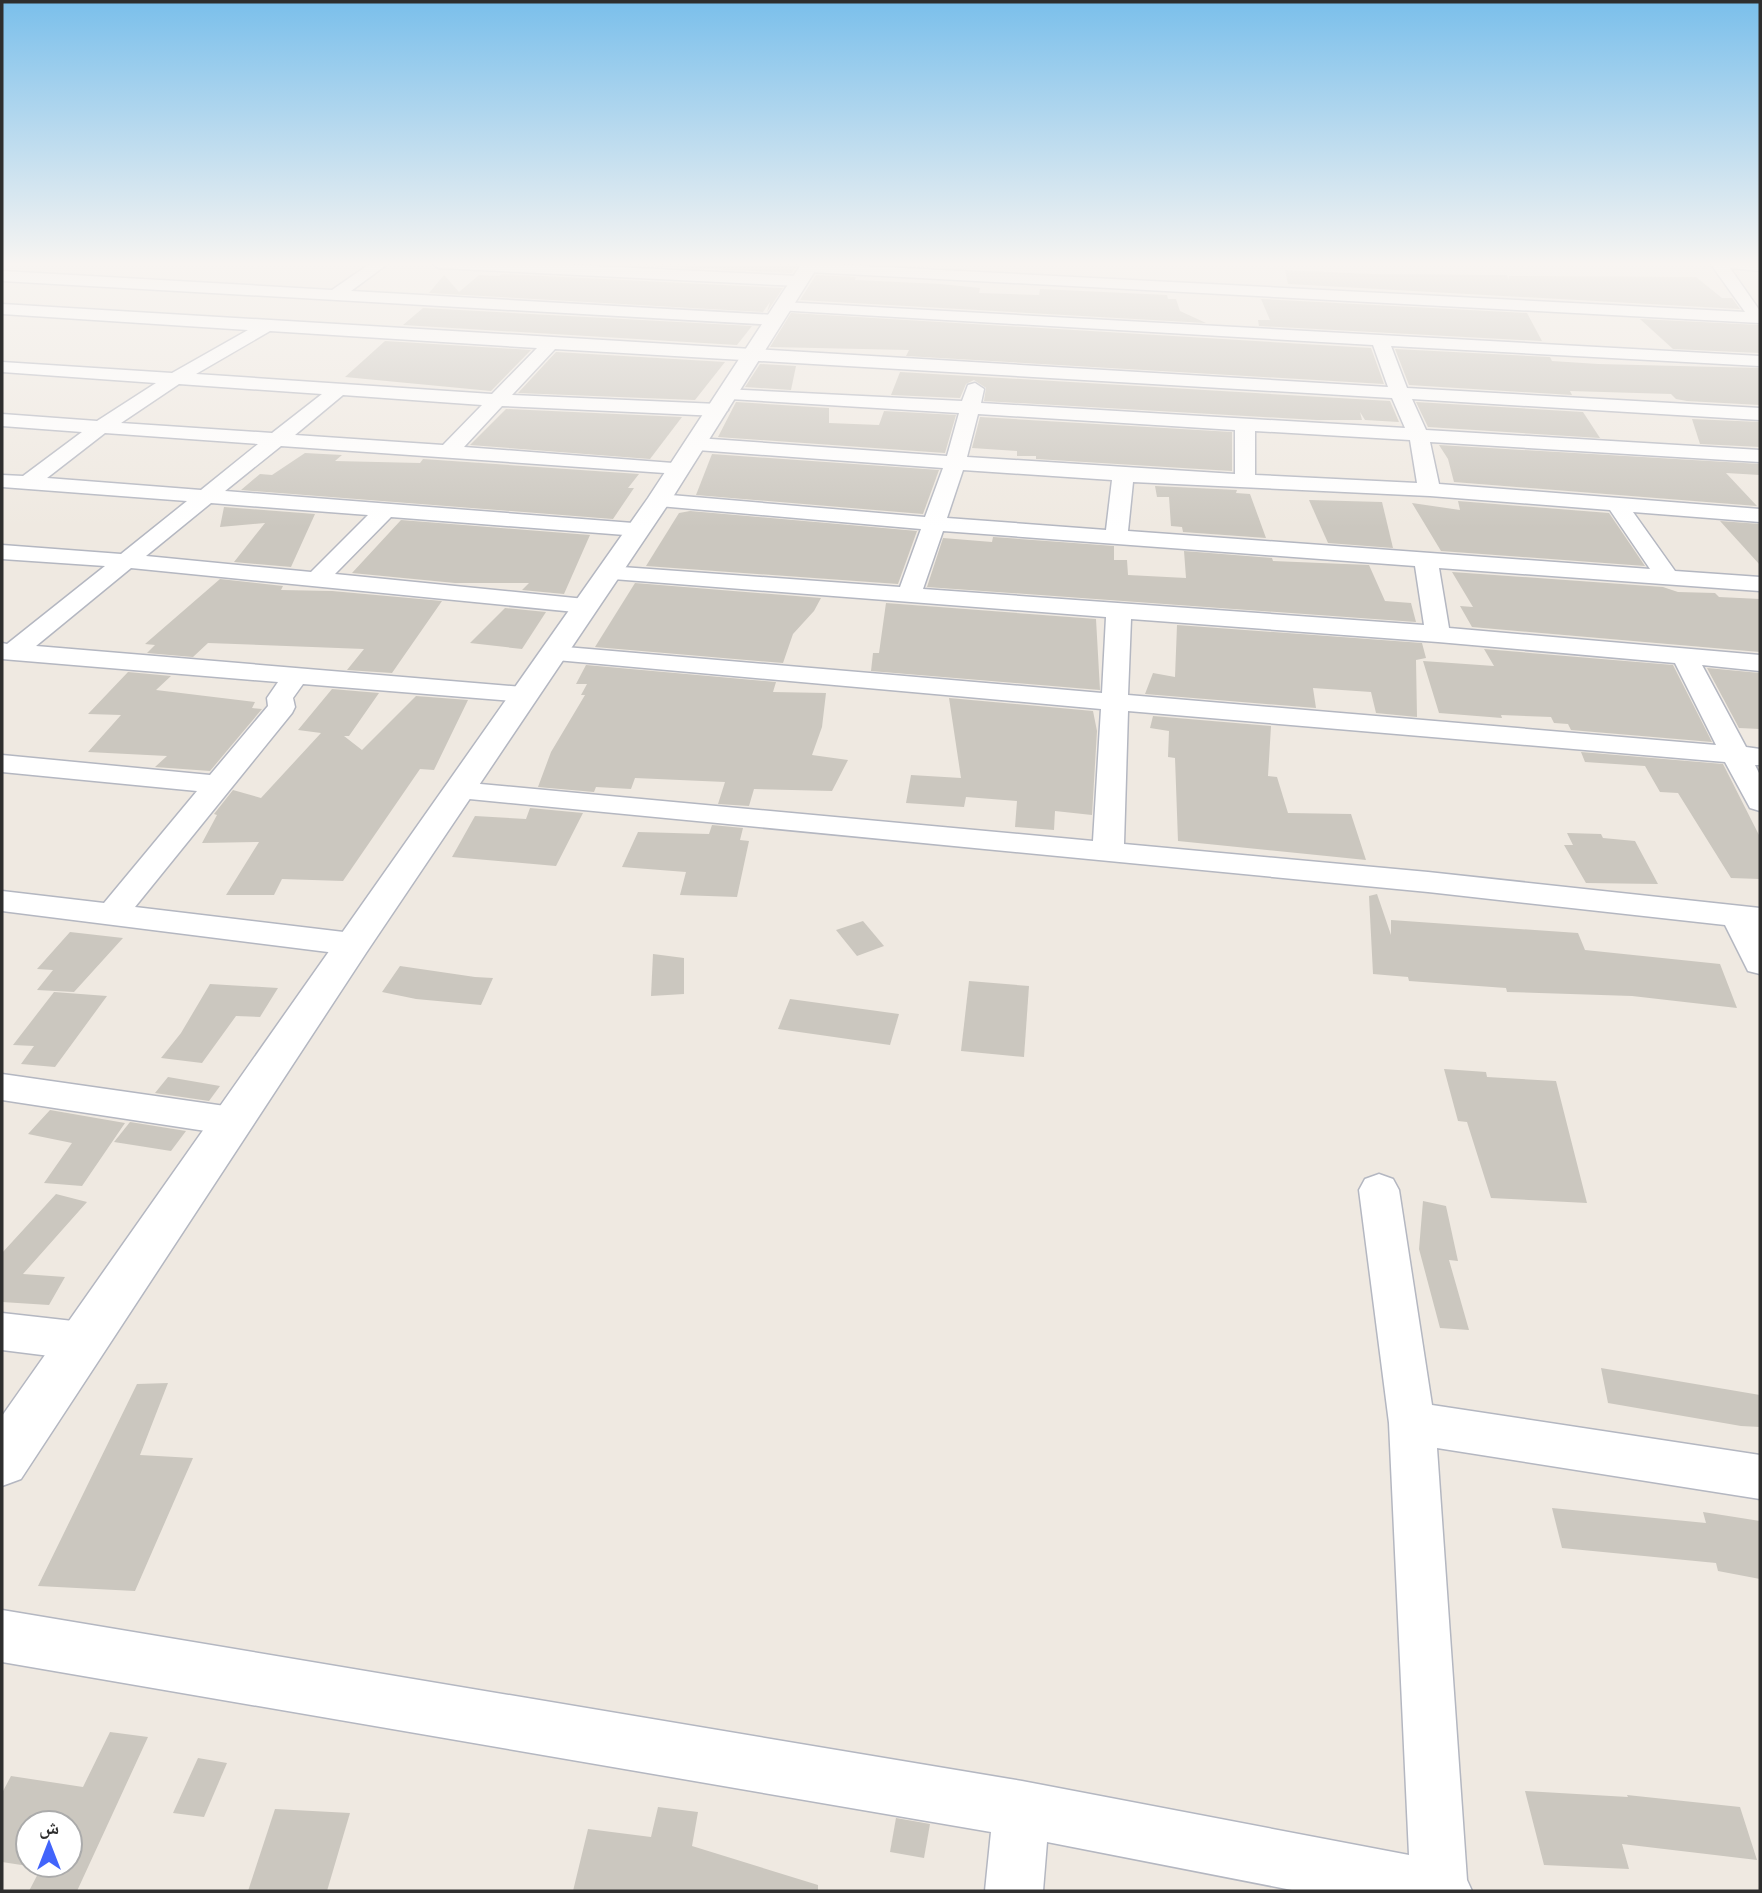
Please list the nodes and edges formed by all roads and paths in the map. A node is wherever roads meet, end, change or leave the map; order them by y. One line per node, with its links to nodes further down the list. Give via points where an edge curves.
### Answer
1 (223, 351): 15 (street)
2 (544, 351): 19 (street)
3 (686, 351): 8 (street)
4 (756, 351): 8 (street)
5 (1384, 351): 18 (street)
6 (1586, 351): 9 (street)
7 (1661, 351): 9 (street)
8 (754, 355): 14 (street); 20 (street)
9 (1663, 356): 10 (street)
10 (1701, 358): 11 (street); 22 (street)
11 (1760, 361)
12 (2, 367): 13 (street)
13 (44, 370): 15 (street); 16 (street)
14 (980, 370): 18 (street, via 1075,369); 21 (street)
15 (173, 380): 17 (street); 26 (street)
16 (12, 387)
17 (338, 390): 19 (street); 28 (street)
18 (1400, 394): 22 (street); 27 (street)
19 (498, 400): 20 (street); 29 (street)
20 (724, 402): 21 (street); 30 (street)
21 (970, 408): 25 (street); 32 (street)
22 (1735, 413): 23 (street)
23 (1760, 414)
24 (2, 420): 26 (street)
25 (1245, 426): 27 (street); 35 (street)
26 (99, 428): 28 (street); 36 (street)
27 (1419, 437): 31 (street); 37 (street)
28 (275, 439): 29 (street); 38 (street)
29 (449, 451): 30 (street)
30 (688, 456): 32 (street); 39 (street)
31 (1760, 456)
32 (954, 463): 33 (street); 43 (street)
33 (1123, 475): 35 (street); 45 (street)
34 (2, 481): 36 (street)
35 (1245, 481): 37 (street)
36 (26, 483): 38 (street)
37 (1430, 491): 40 (street)
38 (206, 497): 41 (street); 48 (street)
39 (659, 500): 43 (street); 44 (street)
40 (1617, 505): 42 (street); 50 (street)
41 (385, 510): 44 (street); 51 (street)
42 (1760, 515)
43 (934, 524): 45 (street); 53 (street)
44 (638, 529): 49 (street)
45 (1116, 538): 47 (street)
46 (2, 552): 48 (street)
47 (1426, 559): 50 (street); 56 (street)
48 (127, 561): 51 (street); 57 (street)
49 (608, 573): 53 (street); 54 (street)
50 (1667, 576): 52 (street)
51 (316, 580): 54 (street)
52 (1760, 584)
53 (910, 593): 55 (street)
54 (585, 606): 58 (street)
55 (1119, 611): 56 (street); 63 (street)
56 (1438, 634): 59 (street)
57 (8, 651): 61 (street)
58 (554, 654): 62 (street); 63 (street)
59 (1685, 658): 60 (street); 64 (street)
60 (1760, 663)
61 (297, 674): 62 (street); 66 (street, via 280,698 282,707)
62 (525, 694): 67 (street)
63 (1114, 702): 64 (street); 69 (street)
64 (1749, 756): 68 (street)
65 (2, 763): 66 (street)
66 (219, 785): 71 (street)
67 (459, 791): 69 (street); 73 (street)
68 (1760, 802)
69 (1108, 853): 72 (street)
70 (2, 901): 71 (street)
71 (113, 913): 73 (street)
72 (1749, 916): 74 (street)
73 (352, 944): 76 (street)
74 (1760, 963)
75 (2, 1087): 76 (street)
76 (232, 1121): 79 (street)
77 (1379, 1190): 80 (street)
78 (2, 1331): 79 (street)
79 (82, 1341): 81 (street)
80 (1412, 1423): 82 (street); 86 (street)
81 (2, 1461)
82 (1760, 1477)
83 (2, 1636): 84 (street)
84 (1022, 1809): 85 (street); 86 (street)
85 (1014, 1891)
86 (1441, 1891)

